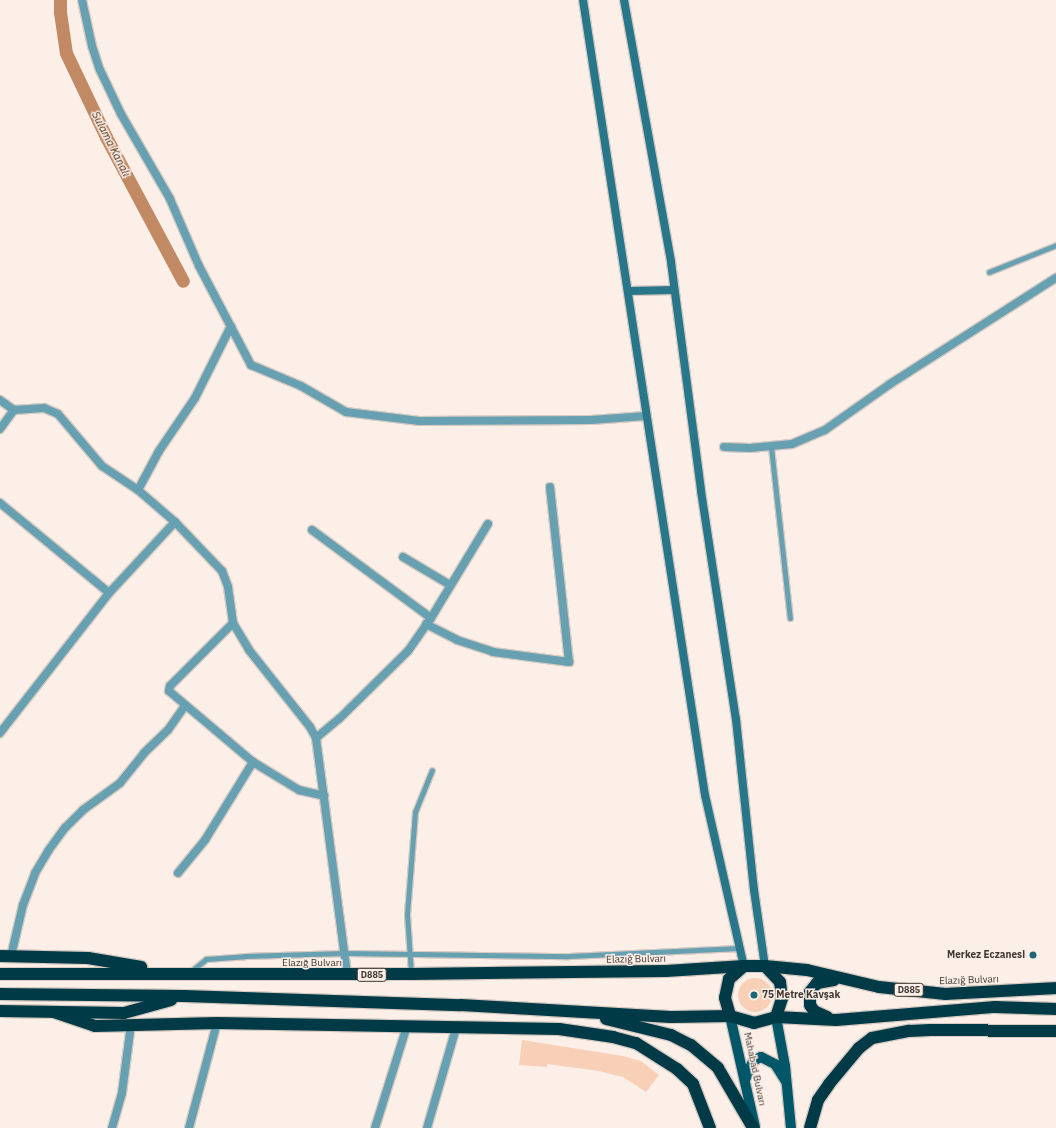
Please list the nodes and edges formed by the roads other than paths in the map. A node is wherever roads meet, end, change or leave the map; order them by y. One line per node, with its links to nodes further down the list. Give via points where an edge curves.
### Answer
1 (82, 0): 9 (street, via 100,70 121,114 170,199 199,266)
2 (583, 0): 8 (main road)
3 (624, 0): 7 (main road)
4 (1056, 245): 5 (lane)
5 (989, 272)
6 (1056, 278): 15 (street, via 890,384 825,430 792,444)
7 (674, 290): 8 (main road); 40 (main road, via 701,491 736,719 754,890)
8 (628, 291): 12 (main road)
9 (231, 326): 12 (street, via 251,365 301,386 346,412 434,421 532,418 591,420); 17 (street, via 195,398 159,451)
10 (0, 400): 11 (street)
11 (14, 410): 13 (street); 17 (street, via 44,408 58,414 102,466)
12 (646, 416): 35 (main road, via 704,795)
13 (0, 429)
14 (724, 447): 15 (street)
15 (771, 447): 25 (lane)
16 (550, 487): 26 (street, via 569,662 493,652 457,640)
17 (138, 490): 19 (street)
18 (0, 503): 24 (street)
19 (174, 522): 24 (street); 27 (street, via 222,571 228,587)
20 (488, 524): 23 (street)
21 (312, 530): 26 (street)
22 (403, 557): 23 (street)
23 (450, 585): 26 (street)
24 (109, 593): 29 (street)
25 (790, 618)
26 (429, 621): 30 (street, via 408,651)
27 (233, 623): 28 (street, via 170,686 169,691); 30 (street, via 249,650)
28 (185, 706): 31 (street); 37 (street, via 168,730 144,753 120,783 83,810 56,840 35,873)
29 (0, 733)
30 (316, 738): 33 (street)
31 (253, 762): 33 (street, via 299,790); 34 (street, via 205,840)
32 (432, 770): 38 (lane, via 415,812 407,914)
33 (324, 796): 36 (street)
34 (178, 873)
35 (740, 948): 38 (lane, via 627,955); 39 (main road)
36 (344, 953): 38 (lane); 43 (lane, via 206,959); 45 (street)
37 (5, 956): 41 (highway, via 88,958)
38 (410, 956): 44 (lane)
39 (744, 966): 40 (highway); 44 (highway, Elazığ Bulvarı / D885, via 666,971); 54 (highway, via 729,979 726,988)
40 (765, 966): 46 (highway, Elazığ Bulvarı / D885, via 807,970); 55 (highway, via 776,976 782,990)
41 (174, 973): 42 (highway, Elazığ Bulvarı / D885); 43 (highway, Elazığ Bulvarı / D885)
42 (0, 974)
43 (188, 974): 45 (highway, Elazığ Bulvarı / D885)
44 (411, 974): 45 (highway, Elazığ Bulvarı / D885)
45 (347, 975)
46 (841, 980): 47 (highway, Elazığ Bulvarı / D885, via 946,994); 56 (highway, via 817,983 810,992 810,1005 814,1010)
47 (1056, 988)
48 (0, 994): 49 (highway)
49 (184, 996): 52 (highway); 53 (highway, via 124,1013)
50 (1056, 1009): 56 (highway, via 995,1007)
51 (0, 1011): 53 (highway)
52 (576, 1011): 54 (highway, via 671,1017); 69 (highway, via 671,1035 691,1045 718,1068)
53 (54, 1012): 58 (highway, via 95,1026)
54 (730, 1016): 55 (highway, via 754,1023); 63 (main road, Mahabad Bulvarı)
55 (776, 1017): 56 (highway); 62 (main road)
56 (836, 1020)
57 (217, 1023): 58 (highway); 59 (highway); 65 (street)
58 (131, 1025): 64 (street, via 122,1093)
59 (407, 1026): 60 (highway); 66 (street)
60 (456, 1028): 67 (street); 68 (highway, via 559,1029 636,1043 659,1055 693,1084)
61 (1056, 1031): 71 (highway, via 923,1030 872,1038 859,1048 828,1084 818,1100)
62 (786, 1081): 63 (main road, via 775,1064 761,1058 753,1061); 70 (main road)
63 (744, 1082): 69 (main road, Mahabad Bulvarı)
64 (112, 1128)
65 (189, 1128)
66 (374, 1128)
67 (427, 1128)
68 (710, 1128)
69 (754, 1128)
70 (791, 1128)
71 (810, 1128)

